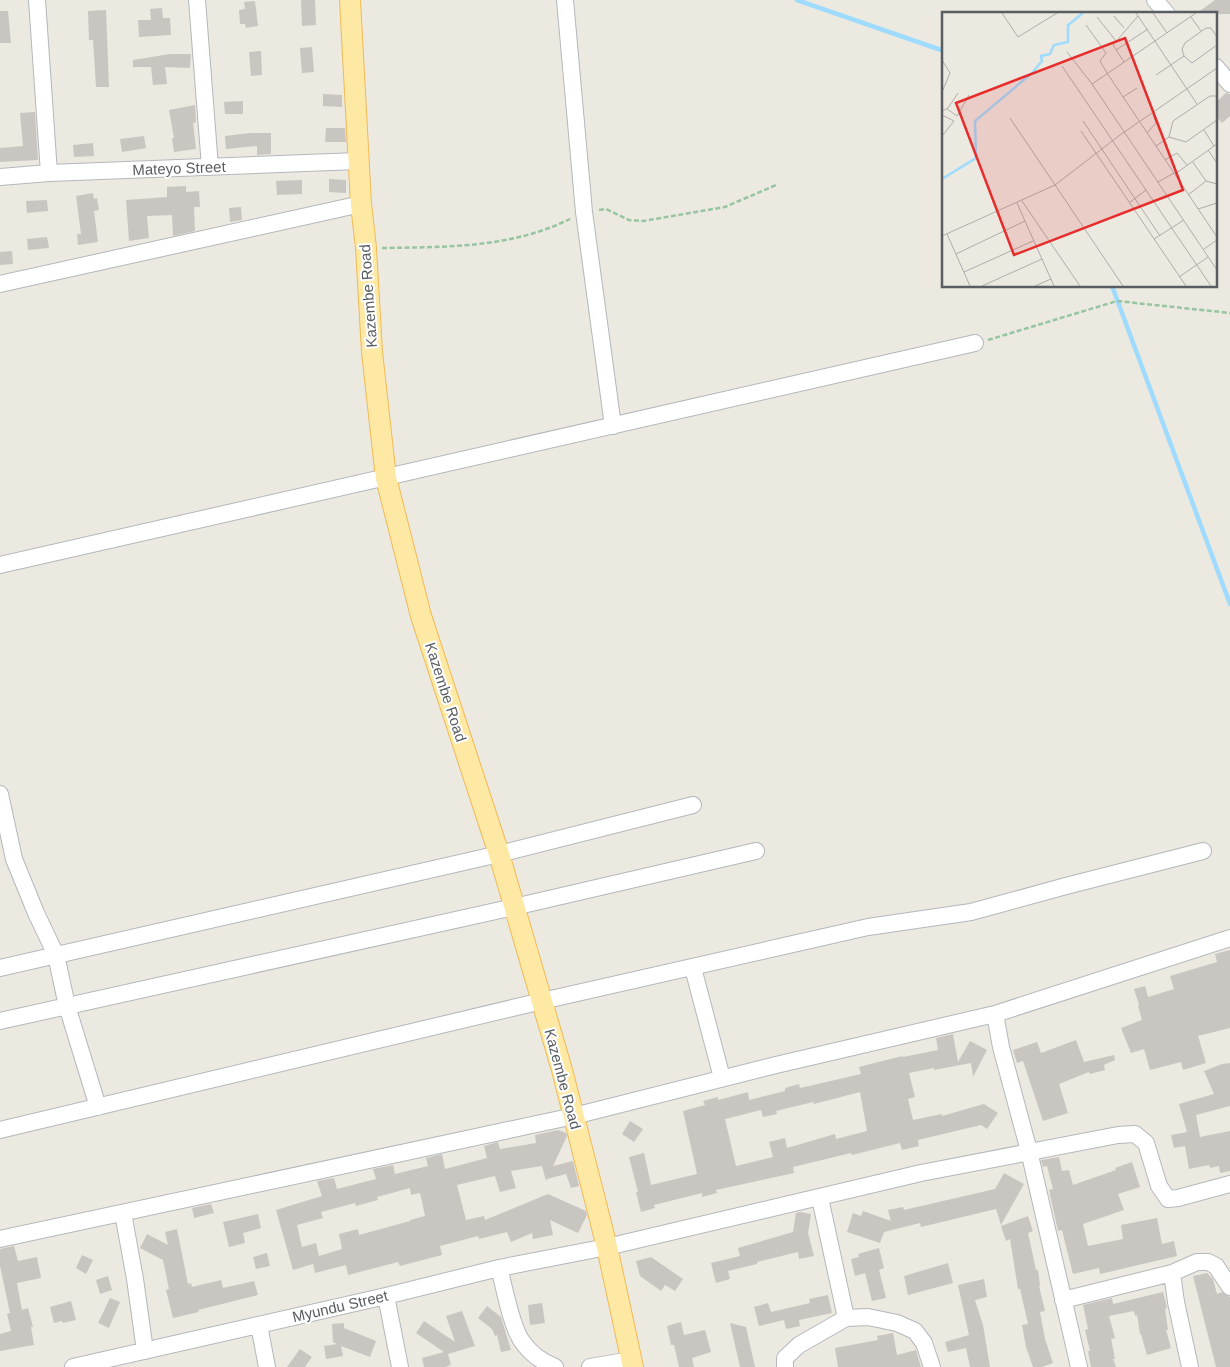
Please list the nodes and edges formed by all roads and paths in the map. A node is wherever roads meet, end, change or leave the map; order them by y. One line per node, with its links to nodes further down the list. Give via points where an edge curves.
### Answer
1 (37, 0): 11 (street)
2 (197, 0): 10 (street)
3 (350, 0): 9 (main road, Kazembe Road)
4 (566, 0): 17 (street, via 584,212)
5 (1155, 0): 6 (street)
6 (1165, 12)
7 (1218, 69): 8 (street)
8 (1230, 84)
9 (358, 161): 10 (street, Mateyo Street); 13 (main road, Kazembe Road)
10 (210, 167): 11 (street, Mateyo Street)
11 (49, 173): 12 (street, Mateyo Street)
12 (0, 177)
13 (361, 204): 14 (street); 18 (main road, Kazembe Road)
14 (0, 284)
15 (1230, 313): 16 (path, via 1117,301)
16 (975, 343): 17 (street)
17 (613, 426): 18 (street)
18 (386, 478): 19 (street); 24 (main road, Kazembe Road, via 421,616)
19 (0, 565)
20 (0, 794): 27 (street, via 14,859)
21 (693, 805): 24 (street)
22 (756, 851): 25 (street)
23 (1203, 851): 29 (street, via 971,912 868,927)
24 (499, 854): 25 (main road, Kazembe Road); 27 (street)
25 (514, 907): 30 (main road, Kazembe Road); 31 (street)
26 (1230, 938): 32 (street)
27 (56, 954): 28 (street); 31 (street)
28 (0, 968)
29 (693, 968): 30 (street); 34 (street)
30 (542, 1001): 35 (street); 36 (main road, Kazembe Road)
31 (67, 1006): 33 (street); 35 (street)
32 (995, 1014): 34 (street); 38 (street)
33 (0, 1021)
34 (722, 1078): 36 (street)
35 (98, 1107): 37 (street)
36 (574, 1116): 41 (street); 43 (main road, Kazembe Road)
37 (0, 1130)
38 (1029, 1151): 39 (street, Myundu Street, via 1135,1134 1146,1143 1159,1186 1168,1199); 40 (street, Myundu Street); 48 (street)
39 (1230, 1184)
40 (820, 1198): 43 (street, Myundu Street); 49 (street)
41 (122, 1213): 42 (street); 51 (street, via 135,1279)
42 (0, 1240)
43 (607, 1248): 44 (street, Myundu Street); 52 (main road, Kazembe Road)
44 (500, 1268): 47 (street, Myundu Street); 56 (street, via 522,1341 542,1362)
45 (1172, 1273): 46 (street, via 1197,1262 1208,1262 1216,1266); 48 (street); 61 (street)
46 (1230, 1287)
47 (386, 1296): 50 (street, Myundu Street); 55 (street)
48 (1063, 1300): 60 (street)
49 (846, 1318): 58 (street, via 799,1345 786,1358); 59 (street, via 868,1317 916,1331)
50 (260, 1325): 51 (street, Myundu Street); 54 (street)
51 (141, 1357): 53 (street, Myundu Street)
52 (632, 1364): 57 (street)
53 (74, 1367)
54 (267, 1367)
55 (400, 1367)
56 (555, 1367)
57 (590, 1367)
58 (785, 1367)
59 (932, 1367)
60 (1079, 1367)
61 (1190, 1367)

